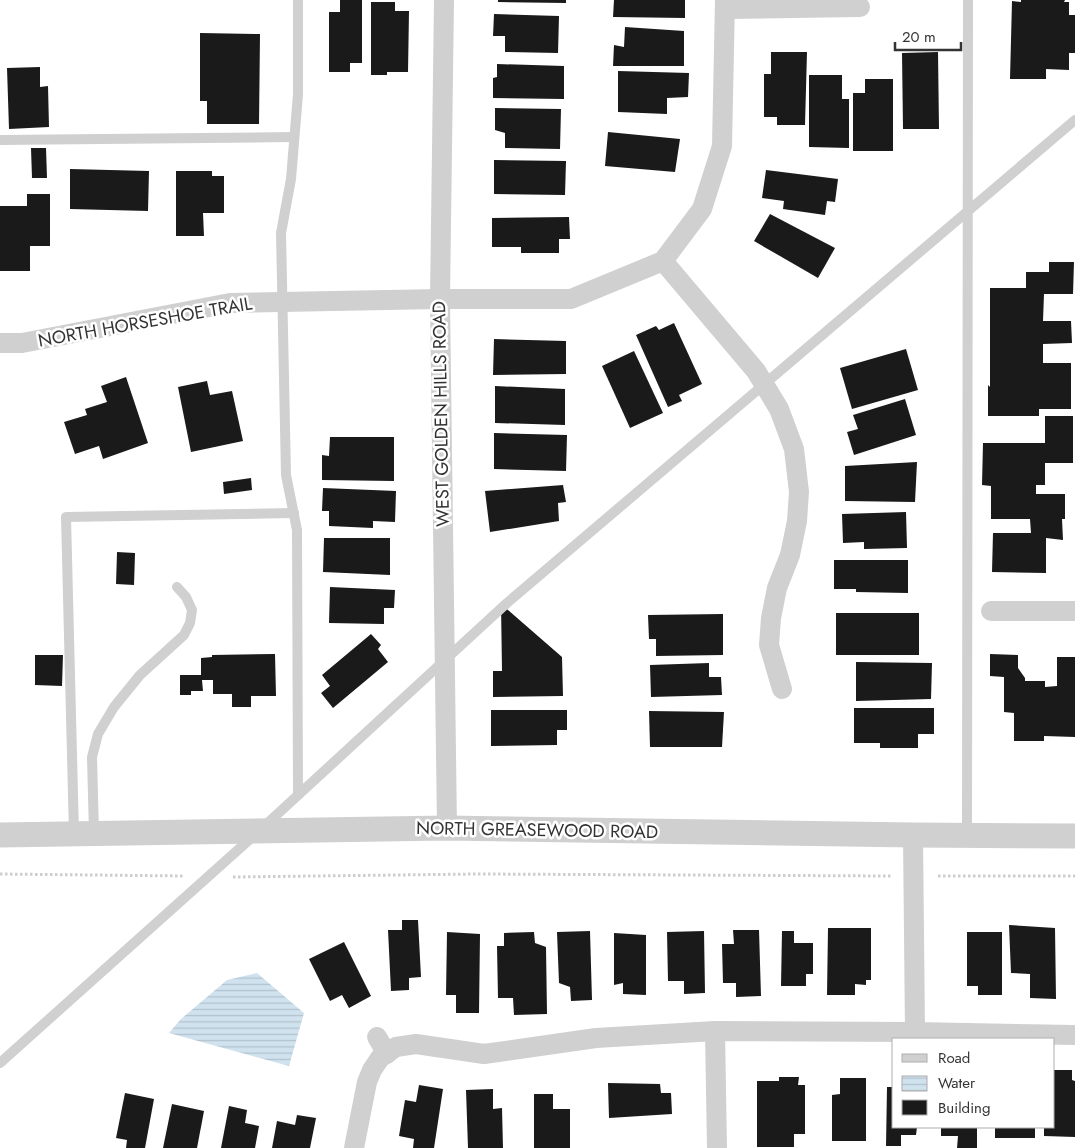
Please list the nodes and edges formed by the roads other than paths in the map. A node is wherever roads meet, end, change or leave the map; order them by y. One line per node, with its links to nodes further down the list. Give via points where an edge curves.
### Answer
1 (298, 0): 7 (lane, via 298,94)
2 (444, 0): 11 (street, WEST GOLDEN HILLS ROAD)
3 (968, 0): 9 (lane)
4 (725, 5): 5 (street); 10 (street, via 722,146 702,210)
5 (860, 7)
6 (1075, 120): 9 (lane)
7 (294, 137): 8 (lane); 12 (lane, via 291,179 281,233)
8 (0, 140)
9 (969, 210): 14 (lane); 27 (lane)
10 (663, 261): 11 (street, NORTH HORSESHOE TRAIL, via 571,299); 14 (street)
11 (440, 299): 12 (street, NORTH HORSESHOE TRAIL); 19 (street, WEST GOLDEN HILLS ROAD)
12 (282, 301): 13 (street, NORTH HORSESHOE TRAIL, via 230,303 22,343); 15 (lane, via 286,474)
13 (0, 343)
14 (764, 384): 19 (lane, via 507,603); 20 (street, via 779,409 794,449 799,492 795,530 790,555 777,588 769,645)
15 (294, 513): 21 (lane, via 297,530); 24 (lane, via 66,516)
16 (177, 587): 24 (lane, via 192,610 190,624 184,635 140,675 114,707 98,734 92,757)
17 (991, 611): 18 (street)
18 (1075, 611)
19 (444, 661): 21 (lane); 22 (street, WEST GOLDEN HILLS ROAD)
20 (782, 689)
21 (298, 795): 23 (lane)
22 (447, 828): 23 (street, NORTH GREASEWOOD ROAD); 26 (street, NORTH GREASEWOOD ROAD)
23 (259, 831): 24 (street, NORTH GREASEWOOD ROAD); 32 (lane)
24 (84, 833): 25 (street, NORTH GREASEWOOD ROAD)
25 (0, 835)
26 (913, 835): 27 (street, NORTH GREASEWOOD ROAD); 30 (street)
27 (967, 835): 28 (street, NORTH GREASEWOOD ROAD)
28 (1075, 836)
29 (715, 1031): 30 (street); 33 (street, via 596,1038 484,1054 416,1044 381,1050 367,1082); 34 (street)
30 (915, 1032): 31 (street)
31 (1075, 1035)
32 (0, 1063)
33 (354, 1148)
34 (717, 1148)

